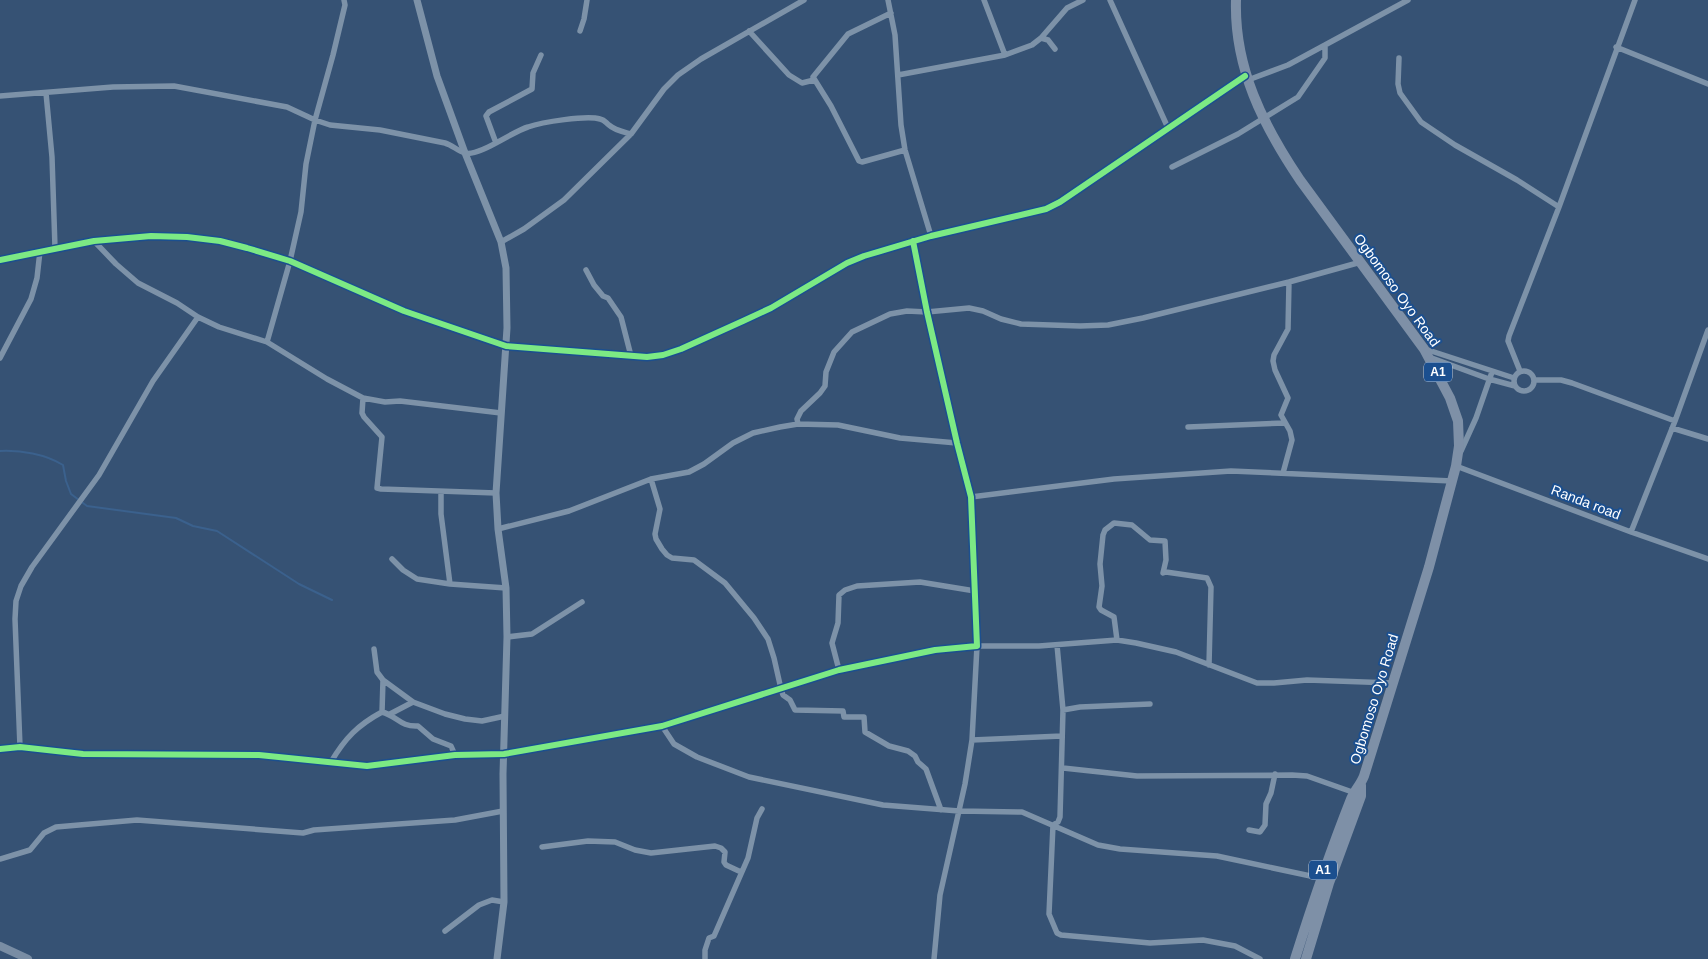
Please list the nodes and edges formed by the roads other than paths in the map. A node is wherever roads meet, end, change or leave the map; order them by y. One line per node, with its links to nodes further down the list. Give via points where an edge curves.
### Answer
1 (344, 0): 29 (street)
2 (417, 0): 34 (street, via 437,76)
3 (587, 0): 13 (street)
4 (804, 0): 14 (street)
5 (888, 0): 12 (street)
6 (984, 0): 20 (street)
7 (1082, 0): 15 (street, via 1067,8)
8 (1110, 0): 30 (street)
9 (1236, 0): 23 (highway, Ogbomoso Oyo Road / A1, via 1238,38)
10 (1408, 0): 16 (street)
11 (1635, 0): 17 (street)
12 (891, 13): 22 (street); 24 (street, via 848,34 813,77)
13 (580, 31)
14 (749, 31): 24 (street, via 788,76 802,83); 31 (street, via 678,76)
15 (1042, 38): 18 (street); 20 (street)
16 (1325, 45): 23 (street, via 1288,65); 28 (street, via 1325,58 1298,97)
17 (1616, 47): 25 (street); 36 (street)
18 (1055, 49)
19 (541, 55): 32 (street, via 533,73 532,89 488,112 486,116)
20 (1005, 55): 22 (street)
21 (1399, 58): 36 (street, via 1400,93 1421,122)
22 (898, 75): 33 (street)
23 (1246, 78): 28 (highway, Ogbomoso Oyo Road / A1); 30 (street)
24 (814, 80): 33 (street, via 859,161)
25 (1708, 84)
26 (46, 94): 27 (street); 29 (street, via 174,86 287,107); 41 (street)
27 (0, 96)
28 (1263, 118): 35 (street); 45 (highway, Ogbomoso Oyo Road / A1, via 1300,180)
29 (315, 120): 34 (street, via 445,143); 44 (street)
30 (1168, 128): 37 (street, via 1046,209)
31 (631, 134): 32 (street, via 609,126 599,118 566,120 528,126); 40 (street, via 564,200)
32 (496, 143): 34 (street)
33 (905, 150): 37 (street)
34 (465, 153): 40 (street)
35 (1172, 167)
36 (1559, 208): 56 (street, via 1509,336)
37 (931, 236): 39 (street)
38 (94, 241): 41 (street); 44 (street, via 151,236 187,237 220,241); 49 (street, via 138,283)
39 (913, 241): 48 (street); 54 (street, via 864,256 771,308 681,349 663,355)
40 (501, 242): 52 (street, via 508,292)
41 (55, 248): 42 (street)
42 (40, 251): 43 (street); 55 (street, via 37,278 30,299)
43 (0, 260)
44 (290, 261): 51 (street); 52 (street, via 404,311)
45 (1361, 262): 47 (street); 53 (highway, Ogbomoso Oyo Road / A1)
46 (586, 270): 54 (street, via 594,285 621,317)
47 (1289, 282): 48 (street, via 1108,325 1021,324 969,308); 65 (street, via 1288,329 1273,361 1288,398 1281,415)
48 (926, 312): 66 (street, via 890,314 852,332 834,352 826,372 826,386 801,411); 70 (street)
49 (198, 317): 51 (street); 105 (street, via 153,381 104,467 21,586 16,601)
50 (1707, 335): 64 (street)
51 (267, 342): 62 (street)
52 (506, 346): 54 (street); 63 (street)
53 (1426, 353): 57 (street); 59 (street); 71 (highway, Ogbomoso Oyo Road / A1, via 1450,398 1458,421)
54 (631, 356)
55 (0, 358)
56 (1520, 371): 58 (street); 60 (street, via 1529,372)
57 (1492, 372): 58 (street); 59 (street)
58 (1514, 378): 61 (street)
59 (1489, 379): 61 (street); 71 (street)
60 (1534, 380): 61 (street, via 1528,390 1519,390); 64 (street, via 1572,383)
61 (1515, 386)
62 (363, 398): 63 (street); 75 (street, via 362,413 382,436 378,488)
63 (501, 413): 76 (street)
64 (1675, 420): 68 (street)
65 (1285, 423): 67 (street); 72 (street, via 1292,440)
66 (798, 424): 70 (street, via 838,425 915,440); 73 (street, via 754,433 689,472)
67 (1188, 427)
68 (1672, 428): 69 (street); 79 (street)
69 (1708, 439)
70 (956, 443): 77 (street)
71 (1457, 463): 74 (highway, Ogbomoso Oyo Road / A1); 79 (street, Randa road)
72 (1283, 473): 74 (street); 77 (street, via 1175,473)
73 (652, 479): 78 (street, via 569,511); 95 (street, via 660,509 655,534 662,549 672,558 694,560 725,583 768,640)
74 (1452, 482): 94 (highway, Ogbomoso Oyo Road / A1)
75 (441, 492): 76 (street); 82 (street)
76 (496, 493): 78 (street)
77 (971, 497): 84 (street)
78 (498, 529): 83 (street)
79 (1631, 532): 81 (street, Randa road)
80 (392, 559): 82 (street, via 417,579)
81 (1708, 559)
82 (450, 584): 83 (street)
83 (506, 588): 86 (street)
84 (975, 591): 89 (street); 92 (street, via 920,582 857,586 845,590 839,595 838,623 832,643)
85 (582, 602): 86 (street, via 532,634)
86 (507, 636): 101 (street)
87 (1117, 640): 88 (street); 91 (street, via 1176,652); 91 (street, via 1114,616 1098,607 1102,586 1103,535 1114,523 1132,525 1150,540 1165,541 1163,573 1207,578 1211,587)
88 (1057, 644): 89 (street); 98 (street)
89 (978, 646): 92 (street, via 935,650); 104 (street)
90 (374, 648): 93 (street, via 377,672)
91 (1209, 665): 94 (street, via 1257,682)
92 (839, 670): 95 (street)
93 (383, 680): 96 (street); 99 (street)
94 (1393, 683): 112 (highway, Ogbomoso Oyo Road / A1)
95 (780, 689): 102 (street); 114 (street, via 795,710 843,711 844,716 864,717 865,732 893,748 908,751 926,769)
96 (413, 702): 100 (street); 101 (street, via 464,719 482,721)
97 (1150, 704): 98 (street, via 1080,706)
98 (1063, 710): 103 (street)
99 (382, 712): 100 (street); 109 (street, via 364,722 341,744)
100 (390, 714): 108 (street, via 400,723 418,726 433,739 451,746)
101 (505, 716): 107 (street)
102 (662, 726): 107 (street); 114 (street, via 674,744 697,757 748,776 884,805)
103 (1062, 736): 104 (street); 110 (street)
104 (972, 740): 116 (street)
105 (20, 747): 106 (street); 109 (street, via 83,754 259,755)
106 (0, 749)
107 (504, 754): 108 (street); 115 (street)
108 (455, 755): 109 (street, via 367,766)
109 (330, 762)
110 (1062, 768): 111 (street, via 1137,776); 117 (street, via 1060,817)
111 (1275, 774): 112 (street, via 1307,776); 118 (street, via 1266,804 1265,825 1260,832)
112 (1359, 791): 122 (highway, Ogbomoso Oyo Road / A1); 132 (highway, Ogbomoso Oyo Road / A1)
113 (762, 809): 121 (street, via 756,818 748,858)
114 (942, 810): 116 (street)
115 (503, 811): 120 (street, via 455,820 303,833 137,820 65,826 49,829 25,852); 123 (street)
116 (959, 811): 117 (street, via 1022,812); 129 (street, via 940,895)
117 (1052, 825): 122 (street, via 1098,845 1216,856); 130 (street, via 1049,914 1057,933 1150,943 1203,940 1235,946)
118 (1249, 830)
119 (542, 847): 121 (street, via 588,841 615,842 651,853 715,846 725,852 726,865)
120 (0, 859)
121 (741, 872): 128 (street, via 705,950)
122 (1320, 878): 131 (highway, Ogbomoso Oyo Road / A1)
123 (504, 902): 124 (street, via 492,900 479,905); 127 (street)
124 (445, 931)
125 (0, 946): 126 (main road)
126 (28, 959)
127 (496, 959)
128 (705, 959)
129 (934, 959)
130 (1260, 959)
131 (1295, 959)
132 (1306, 959)

